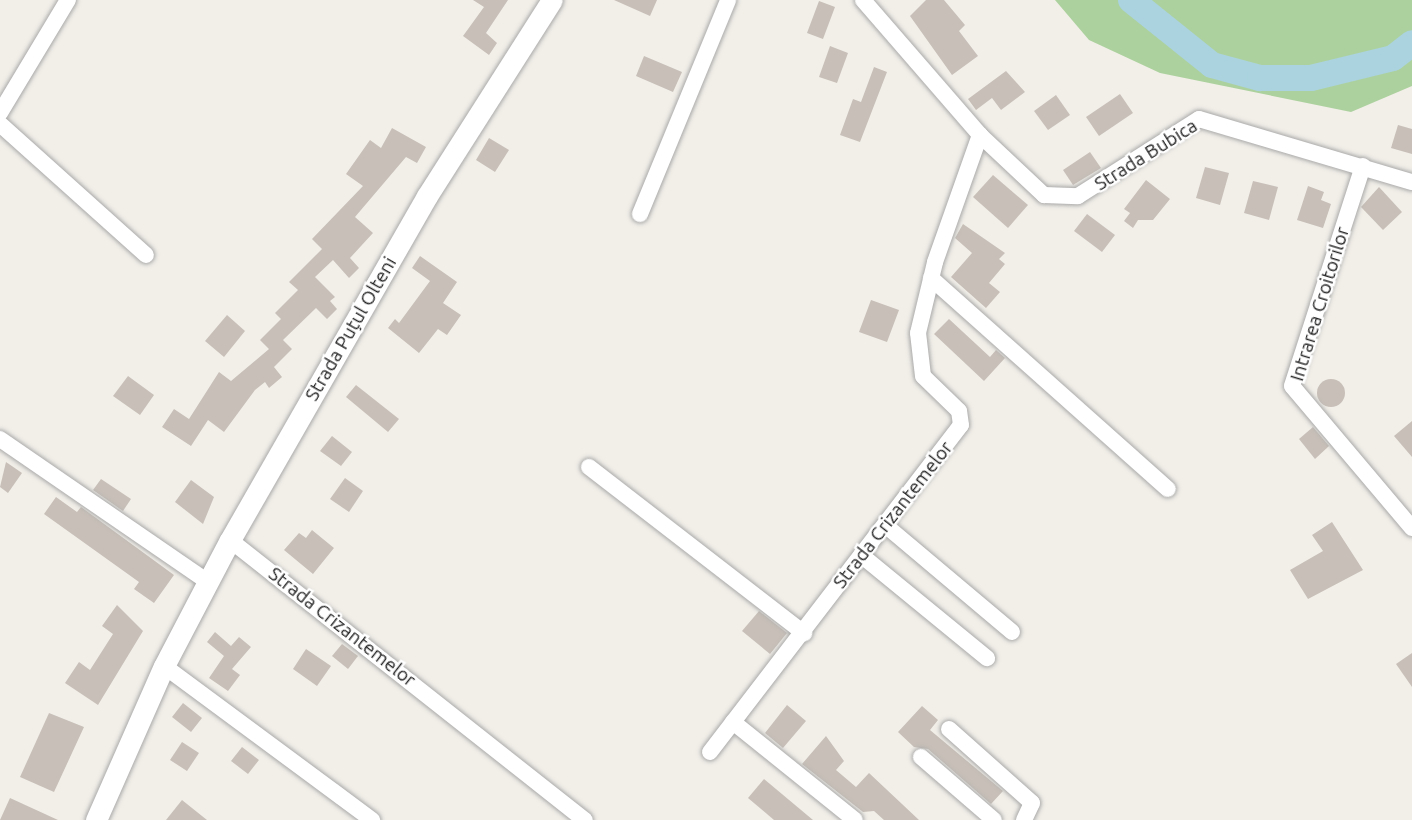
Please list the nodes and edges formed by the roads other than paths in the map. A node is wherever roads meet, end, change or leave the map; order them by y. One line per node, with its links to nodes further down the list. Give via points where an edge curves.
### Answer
1 (68, 0): 5 (street)
2 (552, 0): 18 (street, Strada Puțul Olteni, via 427,196)
3 (728, 0): 10 (street)
4 (863, 0): 7 (street, Strada Bubica)
5 (0, 113)
6 (0, 124): 11 (street)
7 (980, 135): 8 (street, Strada Bubica, via 1028,183 1044,195 1063,198 1095,187 1199,119); 12 (street, Strada Crizantemelor, via 970,151)
8 (1363, 166): 9 (street, Strada Bubica); 17 (street, Intrarea Croitorilor, via 1292,386)
9 (1410, 185)
10 (640, 214)
11 (146, 255)
12 (931, 278): 15 (street); 16 (street, Strada Crizantemelor, via 918,333 923,376 959,411 961,425)
13 (0, 439): 20 (street)
14 (589, 467): 22 (street)
15 (1168, 489)
16 (885, 525): 19 (street, Strada Crizantemelor); 21 (street)
17 (1412, 528)
18 (230, 540): 20 (street, Strada Puțul Olteni); 31 (street, Strada Crizantemelor)
19 (861, 555): 22 (street, Strada Crizantemelor); 23 (street)
20 (208, 582): 24 (street, Strada Puțul Olteni)
21 (1012, 632)
22 (804, 633): 25 (street, Strada Crizantemelor)
23 (987, 657)
24 (164, 666): 29 (street, Strada Puțul Olteni); 30 (street)
25 (733, 722): 27 (street, Strada Crizantemelor); 32 (street)
26 (949, 729): 34 (street, via 1032,803)
27 (710, 752)
28 (921, 757): 33 (street)
29 (96, 820)
30 (372, 820)
31 (585, 820)
32 (855, 820)
33 (994, 820)
34 (1024, 820)

